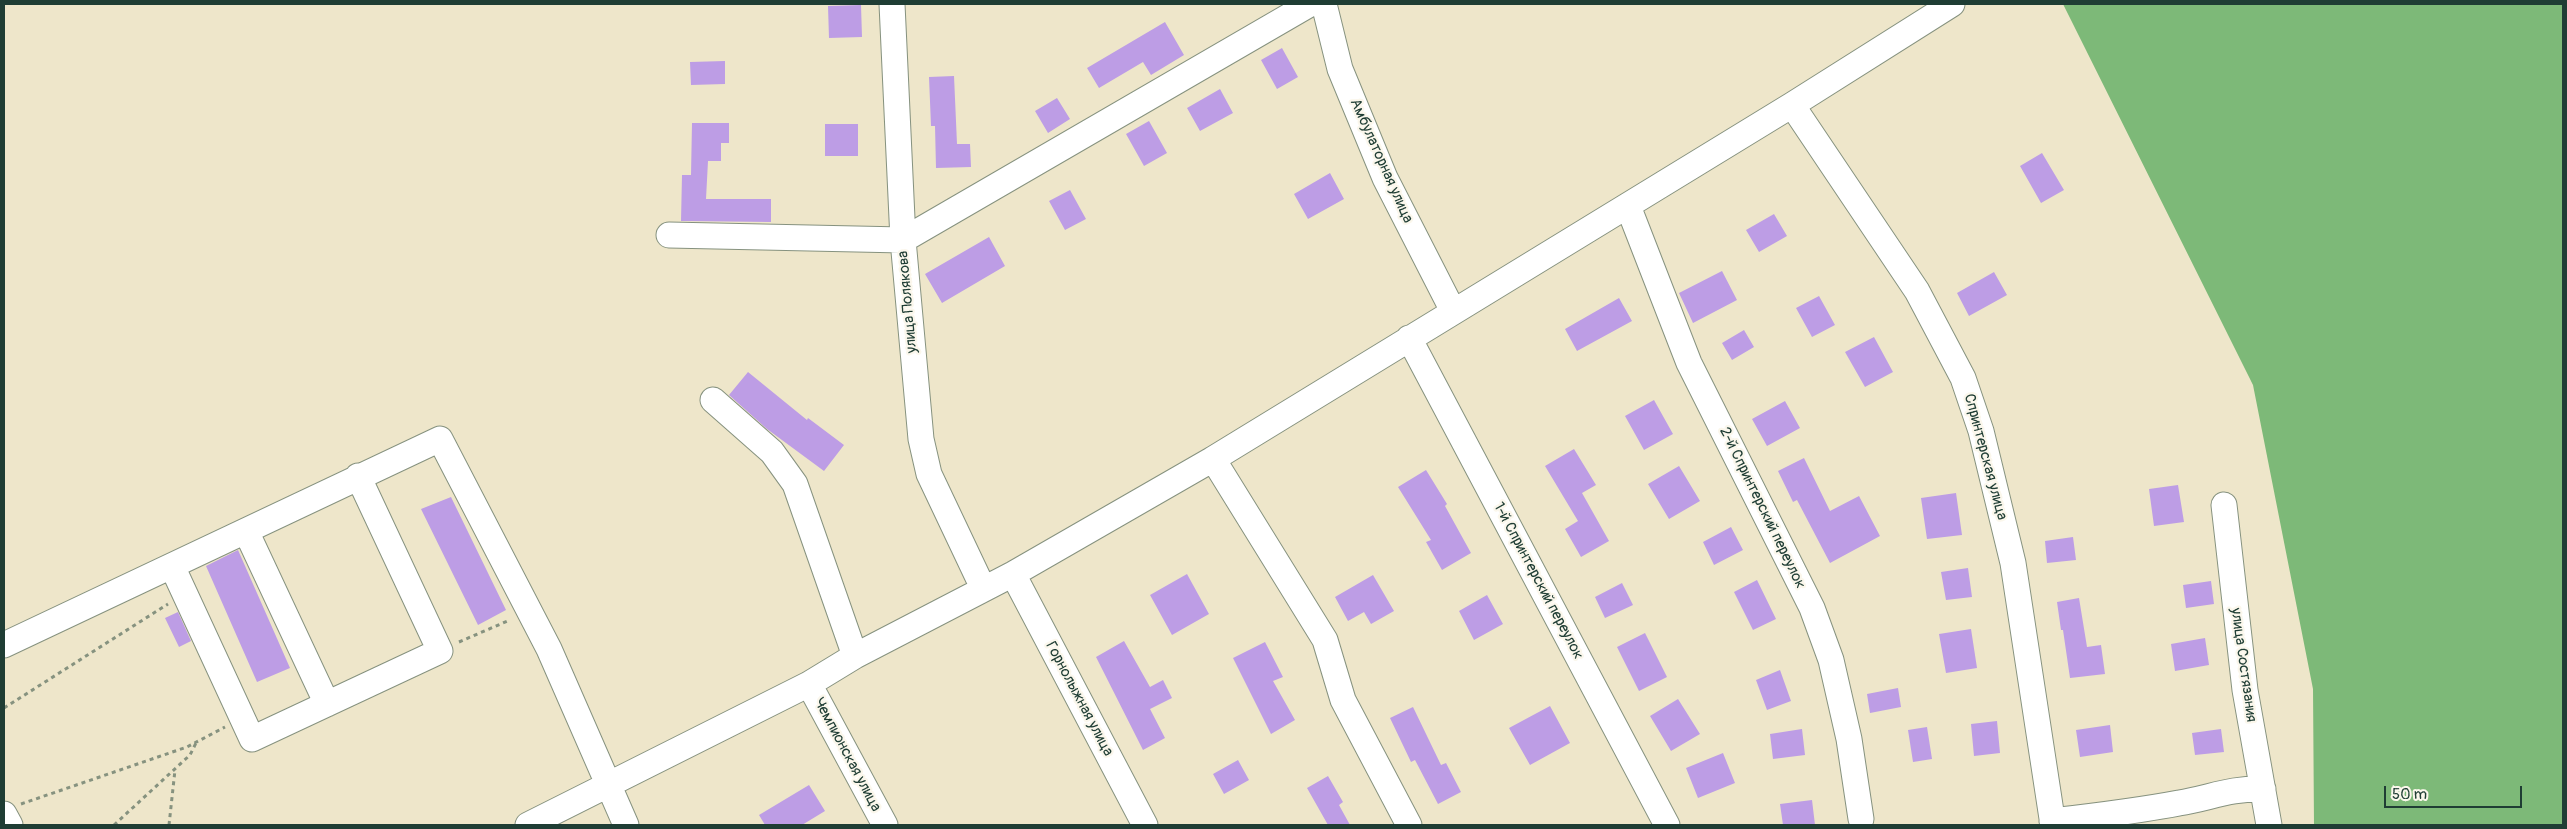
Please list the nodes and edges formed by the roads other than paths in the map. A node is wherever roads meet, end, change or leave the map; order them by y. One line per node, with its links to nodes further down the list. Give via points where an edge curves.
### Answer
1 (892, 4): 8 (street, улица Полякова)
2 (1310, 4): 8 (street)
3 (1324, 4): 9 (street, Амбулаторная улица, via 1340,69 1385,178)
4 (1952, 4): 5 (street)
5 (1792, 105): 6 (street); 26 (street, Спринтерская улица, via 1917,291 1963,378 1981,431 2013,563)
6 (1628, 206): 9 (street); 25 (street, 2-й Спринтерский переулок, via 1689,362 1812,608 1831,660)
7 (669, 234): 8 (street)
8 (903, 240): 18 (street, улица Полякова, via 921,439 930,474)
9 (1453, 312): 10 (street)
10 (1408, 338): 12 (street); 32 (street, 1-й Спринтерский переулок)
11 (713, 400): 20 (street, via 772,452 796,484)
12 (1213, 459): 17 (street); 31 (street, via 1325,640 1343,700)
13 (358, 476): 15 (street); 22 (street, via 440,651); 23 (street, via 440,439 549,649)
14 (2224, 505): 24 (street, улица Состязания, via 2245,690)
15 (246, 531): 16 (street); 22 (street)
16 (172, 566): 19 (street); 22 (street, via 252,739)
17 (1013, 574): 18 (street); 30 (street, Горнолыжная улица)
18 (983, 588): 20 (street)
19 (4, 645)
20 (855, 656): 21 (street)
21 (809, 684): 23 (street); 29 (street, Чемпионская улица)
22 (327, 704)
23 (609, 786): 27 (street); 28 (street)
24 (2262, 789): 26 (street, via 2237,788 2188,802); 33 (street, улица Состязания)
25 (1861, 819)
26 (2053, 823)
27 (528, 825)
28 (626, 825)
29 (885, 825)
30 (1145, 825)
31 (1410, 825)
32 (1667, 825)
33 (2269, 825)

